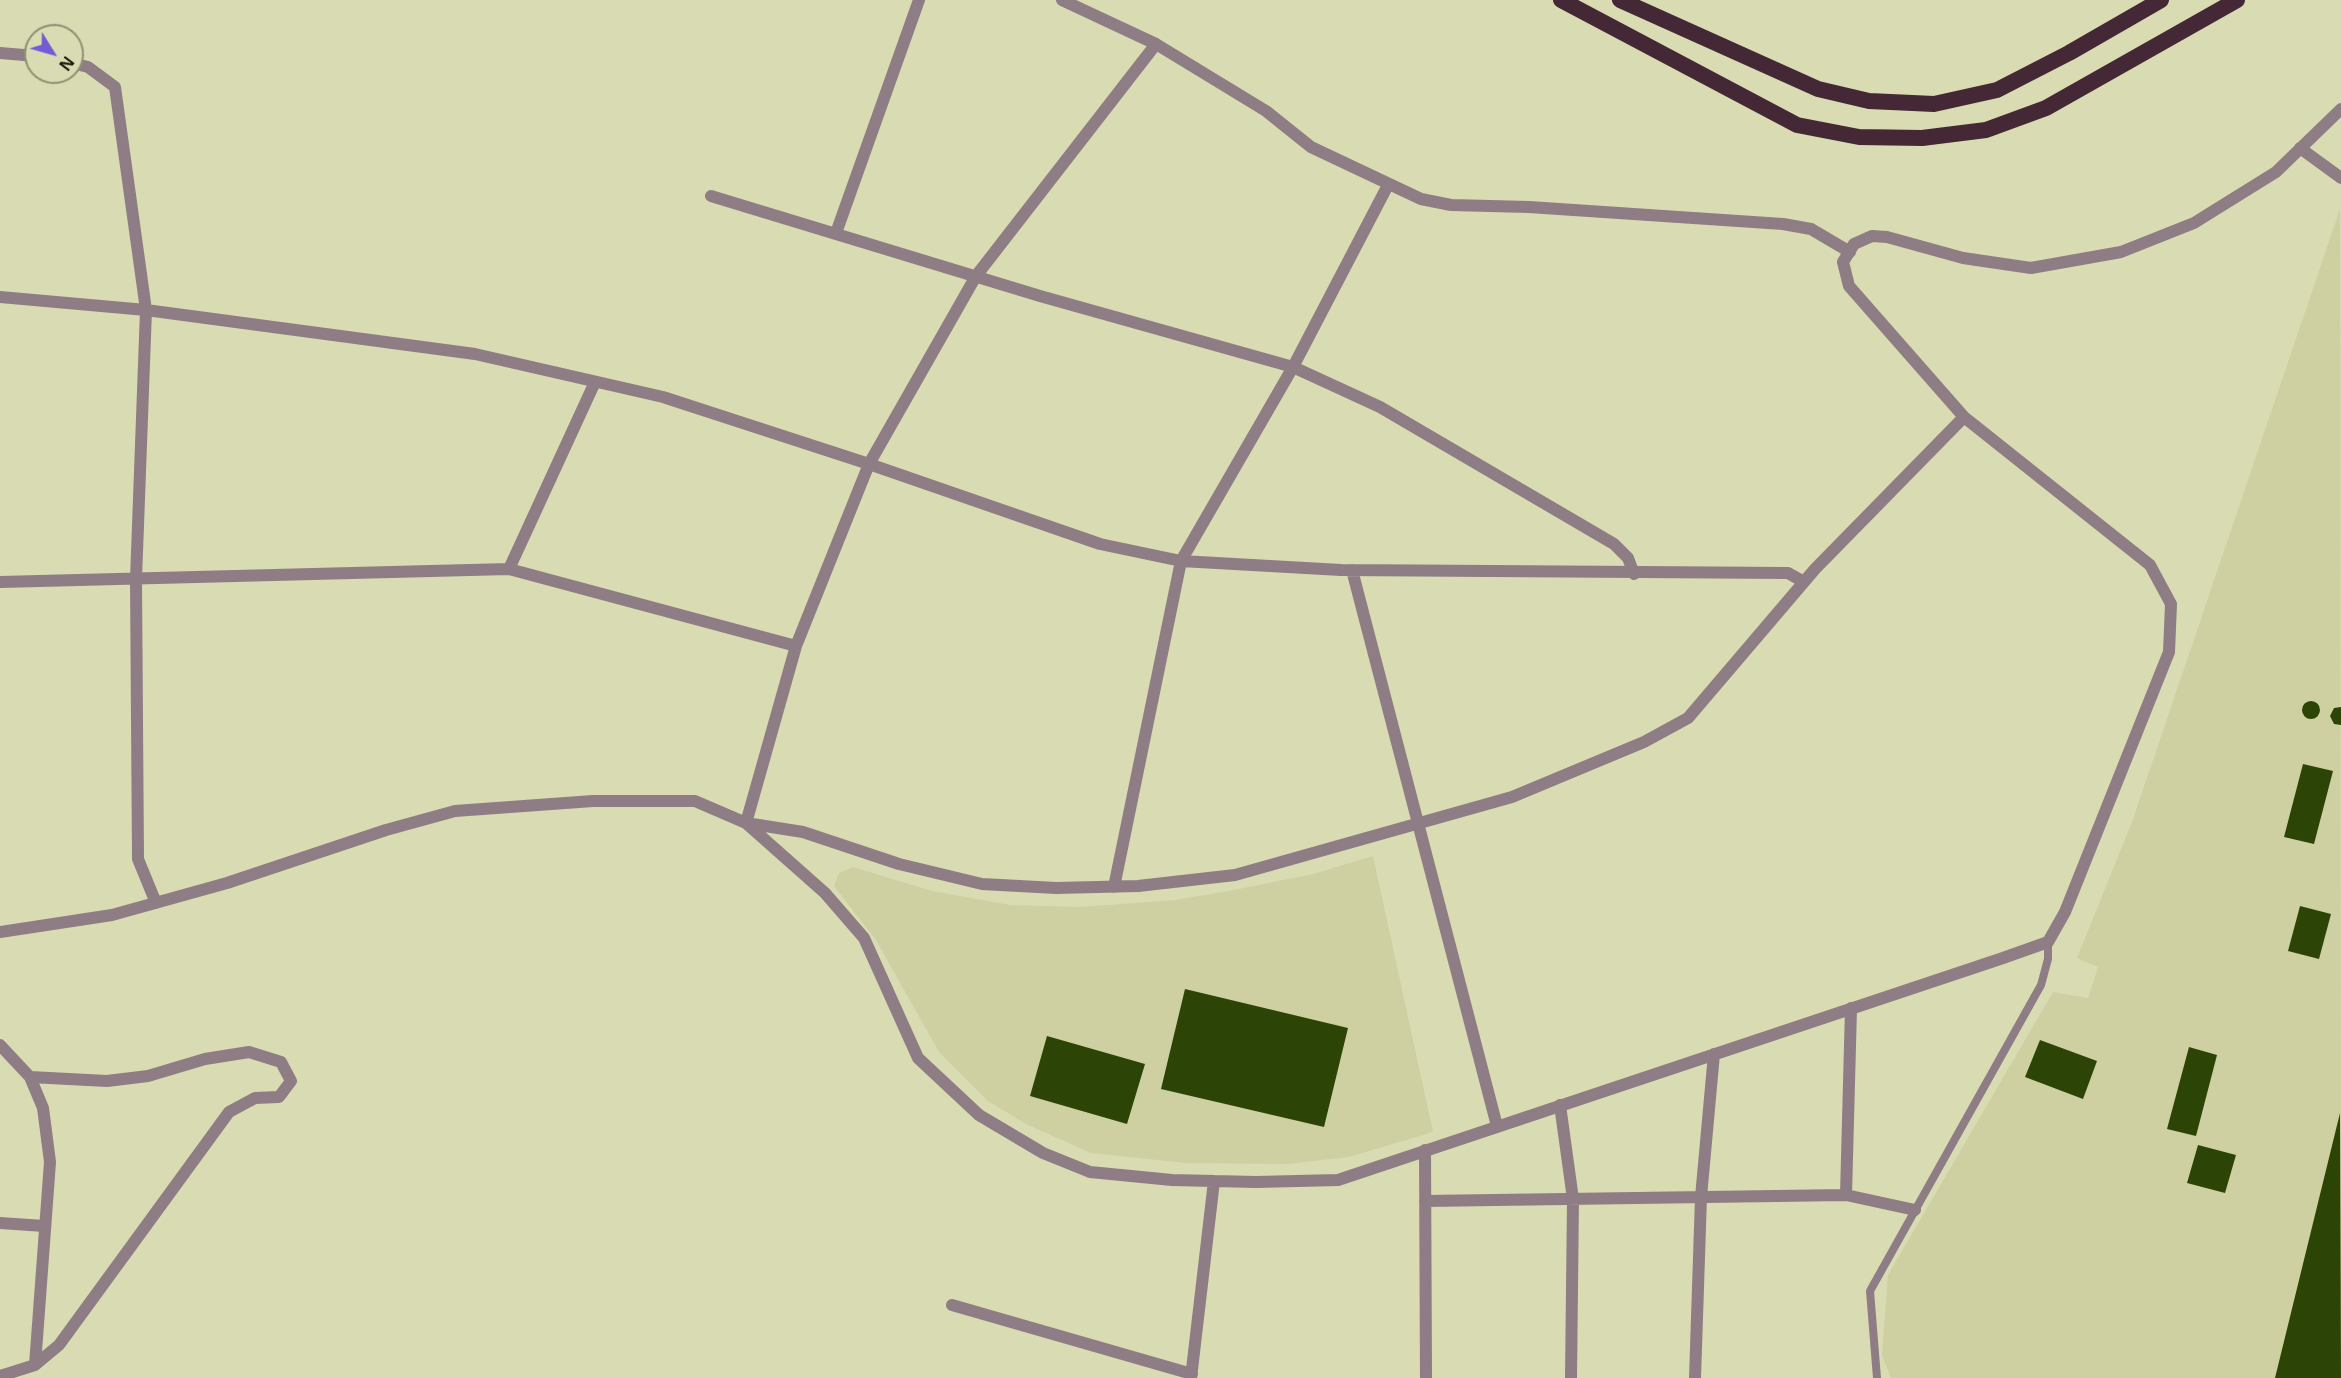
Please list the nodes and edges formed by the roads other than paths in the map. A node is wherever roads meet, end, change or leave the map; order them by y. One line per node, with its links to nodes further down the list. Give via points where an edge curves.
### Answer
1 (919, 0): 16 (street)
2 (1062, 0): 7 (street)
3 (1561, 0): 6 (highway, via 1797,125 1859,137 1922,138 1986,130 2046,108)
4 (1620, 0): 5 (highway, via 1818,89 1869,100 1934,104 1997,90)
5 (2161, 0)
6 (2237, 0)
7 (1156, 44): 14 (street, via 1266,111 1311,147); 18 (street)
8 (0, 53): 9 (street)
9 (24, 55)
10 (84, 66): 20 (street, via 115,87)
11 (2341, 110): 12 (street)
12 (2300, 148): 13 (street); 17 (street, via 2276,172 2194,223 2121,252 2031,268 1963,258 1887,237 1872,236 1854,244)
13 (2341, 178)
14 (1388, 185): 17 (street, via 1421,199 1451,205 1783,224 1811,229); 21 (street)
15 (711, 196): 16 (street)
16 (836, 233): 18 (street)
17 (1850, 252): 23 (street, via 1843,262 1849,286)
18 (976, 276): 21 (street); 24 (street)
19 (0, 297): 20 (street)
20 (146, 310): 22 (street, via 475,354); 29 (street)
21 (1293, 367): 25 (street); 28 (street, via 1380,407 1614,544 1628,558)
22 (595, 382): 24 (street, via 663,398); 26 (street)
23 (1964, 417): 31 (street); 38 (street, via 2150,565 2171,604 2169,652 2065,912)
24 (869, 464): 25 (street, via 1100,544); 32 (street)
25 (1181, 561): 27 (street); 35 (street)
26 (509, 569): 29 (street); 32 (street)
27 (1352, 570): 28 (street); 34 (street)
28 (1634, 574): 31 (street, via 1788,573)
29 (136, 579): 30 (street); 36 (street, via 138,859)
30 (0, 582)
31 (1804, 582): 34 (street, via 1688,718 1644,742 1512,797)
32 (796, 646): 33 (street)
33 (746, 823): 35 (street, via 803,832 899,864 982,884); 36 (street, via 695,801 593,801 455,811); 46 (street, via 825,893 864,938 918,1058 979,1115 1043,1153 1090,1172)
34 (1419, 824): 35 (street, via 1235,875); 44 (street)
35 (1114, 887)
36 (156, 903): 37 (street, via 112,915)
37 (0, 932)
38 (2048, 942): 39 (street); 51 (lane, via 2041,985)
39 (1851, 1008): 41 (street); 47 (street)
40 (0, 1045): 42 (street)
41 (1714, 1054): 43 (street); 48 (street)
42 (30, 1077): 53 (street, via 42,1108 50,1162); 55 (street, via 107,1081 148,1076 205,1059 249,1052 281,1062 291,1081 279,1097 255,1098 230,1112 59,1345)
43 (1560, 1105): 44 (street); 49 (street)
44 (1497, 1126): 45 (street)
45 (1425, 1150): 46 (street, via 1338,1180); 50 (street)
46 (1214, 1181): 57 (street)
47 (1846, 1195): 48 (street); 51 (street)
48 (1701, 1197): 49 (street); 60 (street)
49 (1573, 1199): 50 (street); 59 (street)
50 (1425, 1201): 58 (street)
51 (1915, 1210): 61 (lane, via 1870,1291)
52 (0, 1223): 53 (street)
53 (44, 1226): 55 (street)
54 (952, 1305): 57 (street)
55 (35, 1365): 56 (street)
56 (0, 1376)
57 (1191, 1376)
58 (1426, 1378)
59 (1570, 1378)
60 (1695, 1378)
61 (1877, 1378)

